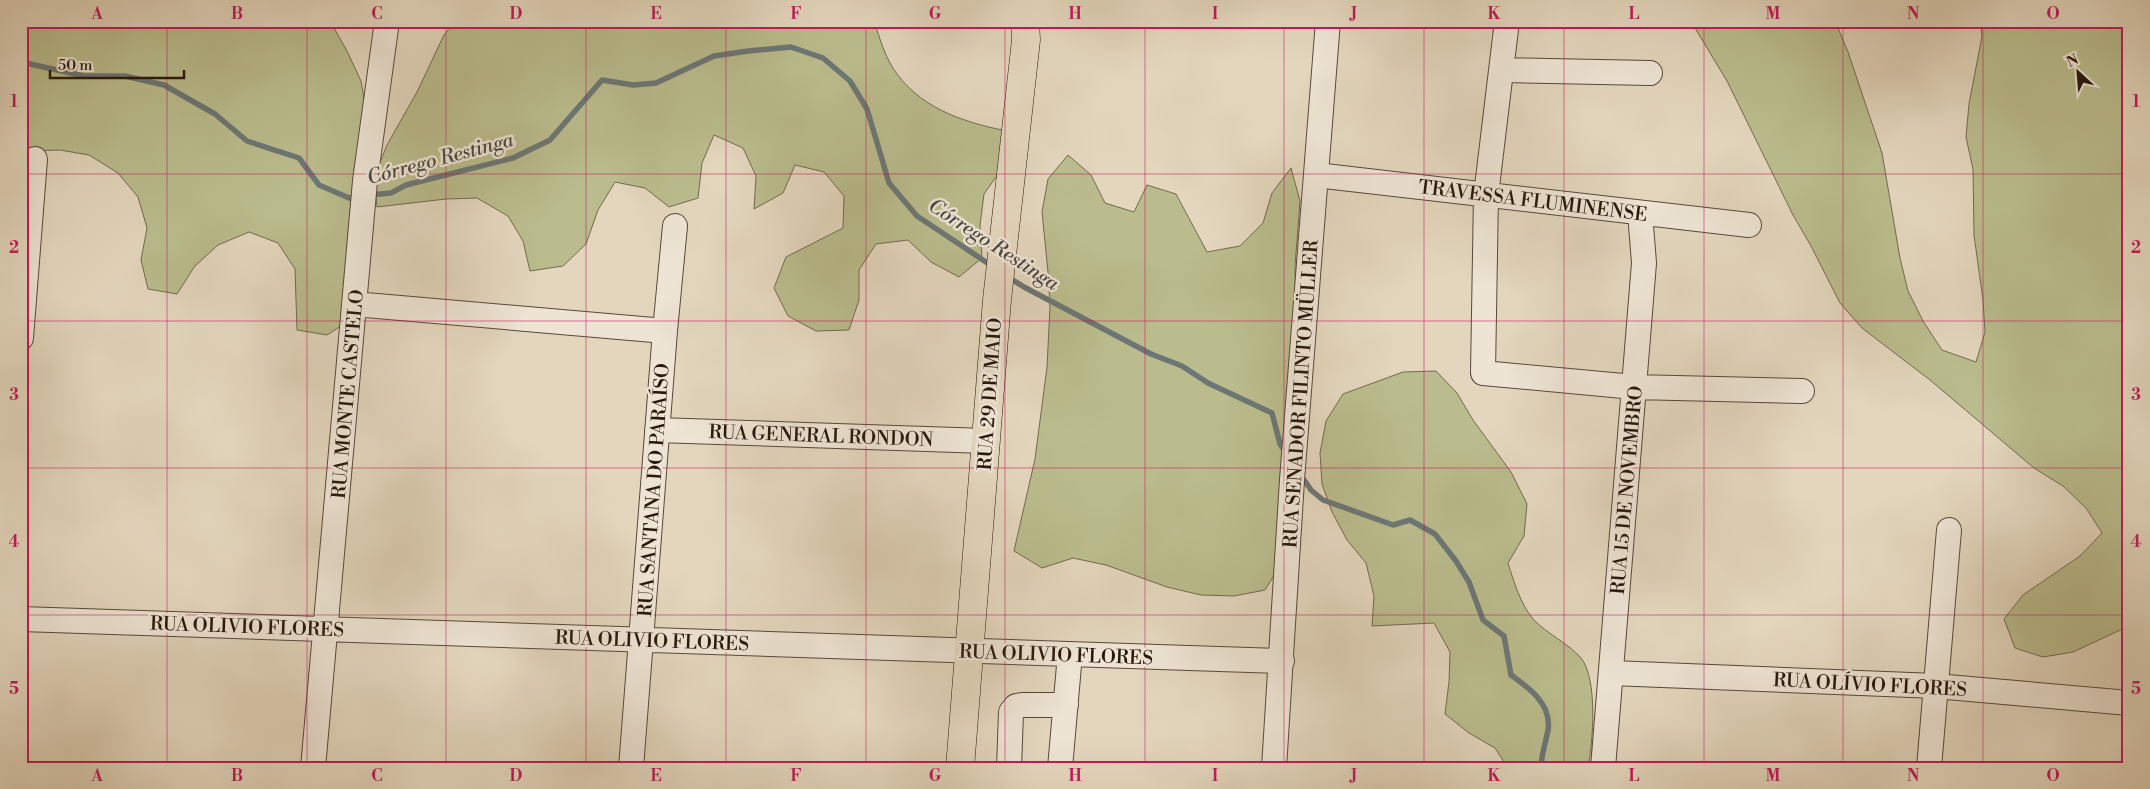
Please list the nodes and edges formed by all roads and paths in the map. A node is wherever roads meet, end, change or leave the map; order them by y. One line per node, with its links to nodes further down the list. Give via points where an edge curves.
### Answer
1 (387, 21): 13 (street, RUA MONTE CASTELO, via 365,182)
2 (1328, 21): 8 (street, RUA SENADOR FILINTO MÜLLER)
3 (1507, 21): 5 (street)
4 (1027, 28): 19 (main road, RUA 29 DE MAIO, via 997,300)
5 (1501, 70): 6 (street); 9 (street)
6 (1650, 73)
7 (36, 159): 15 (street)
8 (1316, 175): 9 (street, TRAVESSA FLUMINENSE); 26 (street, RUA SENADOR FILINTO MÜLLER, via 1292,480)
9 (1486, 194): 10 (street, TRAVESSA FLUMINENSE); 16 (street, via 1483,373)
10 (1640, 213): 11 (street, TRAVESSA FLUMINENSE); 16 (street, RUA 15 DE NOVEMBRO, via 1644,263)
11 (1749, 225)
12 (675, 226): 14 (street, RUA SANTANA DO PARAÍSO)
13 (354, 304): 14 (street); 22 (street, RUA MONTE CASTELO)
14 (665, 331): 18 (street, RUA SANTANA DO PARAÍSO)
15 (21, 338)
16 (1634, 387): 17 (street); 27 (street, RUA 15 DE NOVEMBRO)
17 (1802, 391)
18 (657, 430): 19 (street, RUA GENERAL RONDON); 23 (street, RUA SANTANA DO PARAÍSO)
19 (986, 441): 24 (main road, RUA 29 DE MAIO)
20 (1949, 530): 28 (street)
21 (21, 619): 22 (street, RUA OLIVIO FLORES)
22 (326, 629): 23 (street, RUA OLIVIO FLORES); 31 (street, RUA MONTE CASTELO)
23 (641, 640): 24 (street, RUA OLIVIO FLORES); 32 (street, RUA SANTANA DO PARAÍSO)
24 (969, 651): 25 (street, RUA OLIVIO FLORES); 33 (main road, RUA 29 DE MAIO)
25 (1070, 654): 26 (street, RUA OLIVIO FLORES); 30 (street)
26 (1282, 661): 36 (street, RUA SENADOR FILINTO MÜLLER)
27 (1612, 673): 28 (street, RUA OLÍVIO FLORES); 37 (street, RUA 15 DE NOVEMBRO)
28 (1936, 686): 29 (street, RUA OLÍVIO FLORES); 38 (street)
29 (2129, 703)
30 (1066, 704): 34 (street, via 1016,706 1011,712); 35 (street)
31 (313, 768)
32 (631, 768)
33 (960, 768)
34 (1009, 768)
35 (1060, 768)
36 (1274, 768)
37 (1603, 768)
38 (1930, 768)

